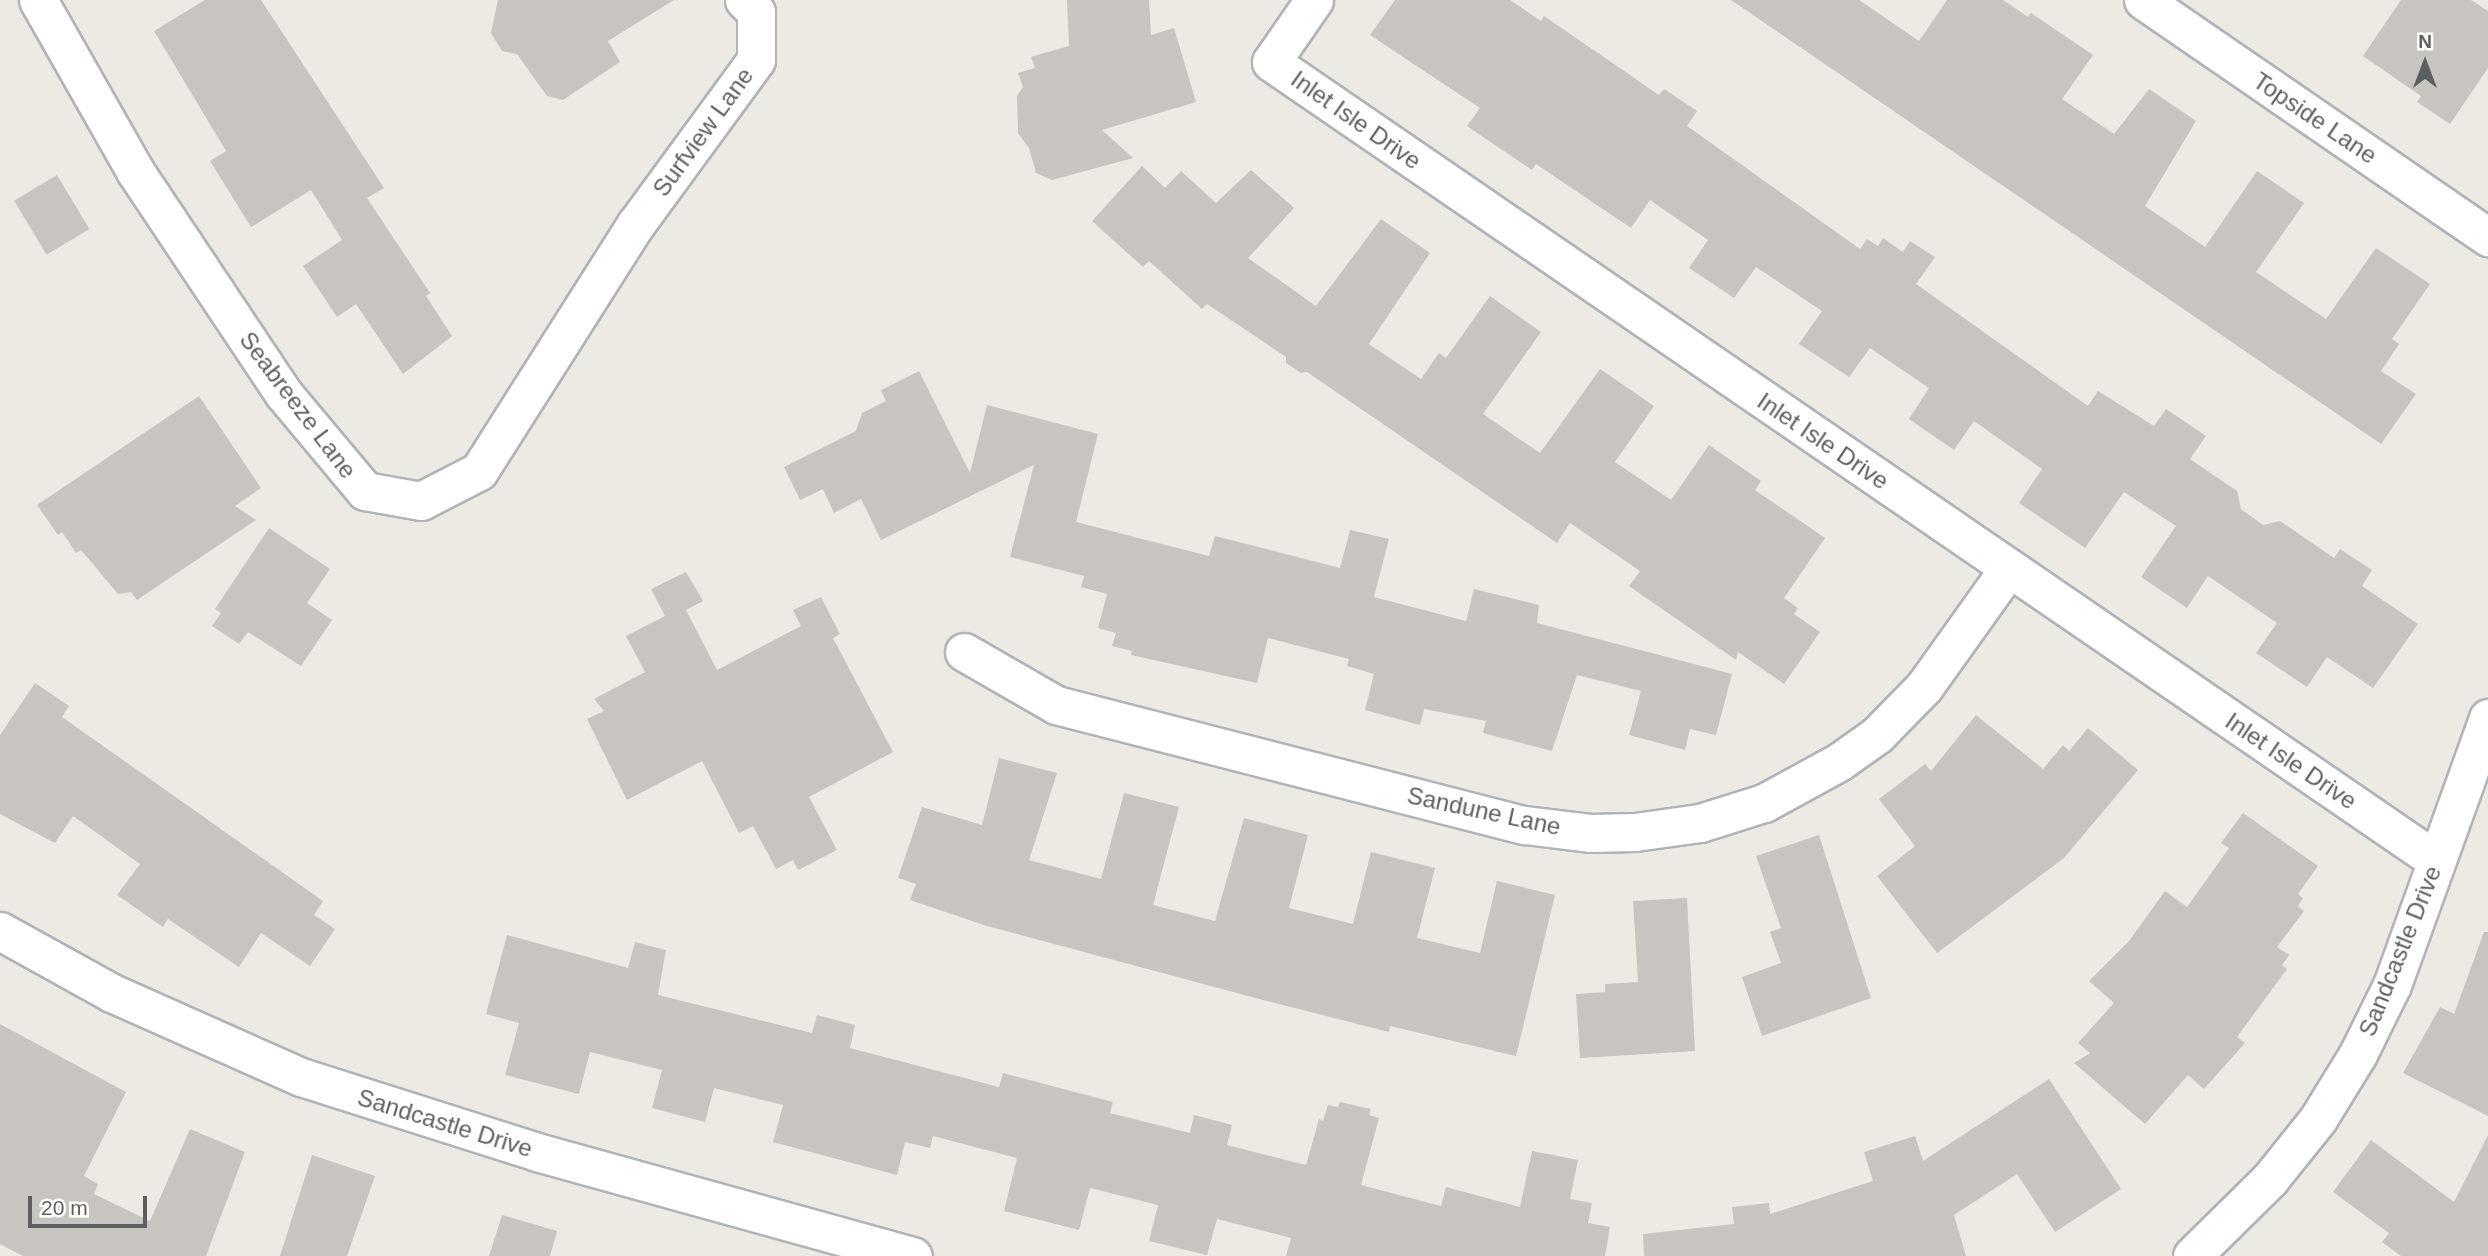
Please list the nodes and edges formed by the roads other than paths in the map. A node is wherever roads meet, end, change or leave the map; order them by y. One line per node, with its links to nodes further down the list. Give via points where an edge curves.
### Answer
1 (38, 0): 5 (street, Seabreeze Lane, via 149,194 283,393 365,491 421,501 479,471)
2 (744, 0): 5 (street, Surfview Lane, via 756,12 756,60)
3 (1314, 0): 7 (street, Inlet Isle Drive, via 1271,62)
4 (2143, 0): 6 (street, Topside Lane)
5 (636, 224)
6 (2488, 237)
7 (2009, 568): 8 (street, Sandune Lane, via 1924,687 1877,735 1849,755 1763,803 1700,823 1635,832 1590,833 1525,825 1056,705); 10 (street, Inlet Isle Drive)
8 (964, 652)
9 (2488, 718): 10 (street, Sandcastle Drive)
10 (2437, 861): 13 (street, Sandcastle Drive, via 2392,985 2358,1054 2318,1119 2270,1179)
11 (0, 930): 12 (street, Sandcastle Drive, via 112,993 301,1077 537,1152)
12 (913, 1256)
13 (2192, 1256)

